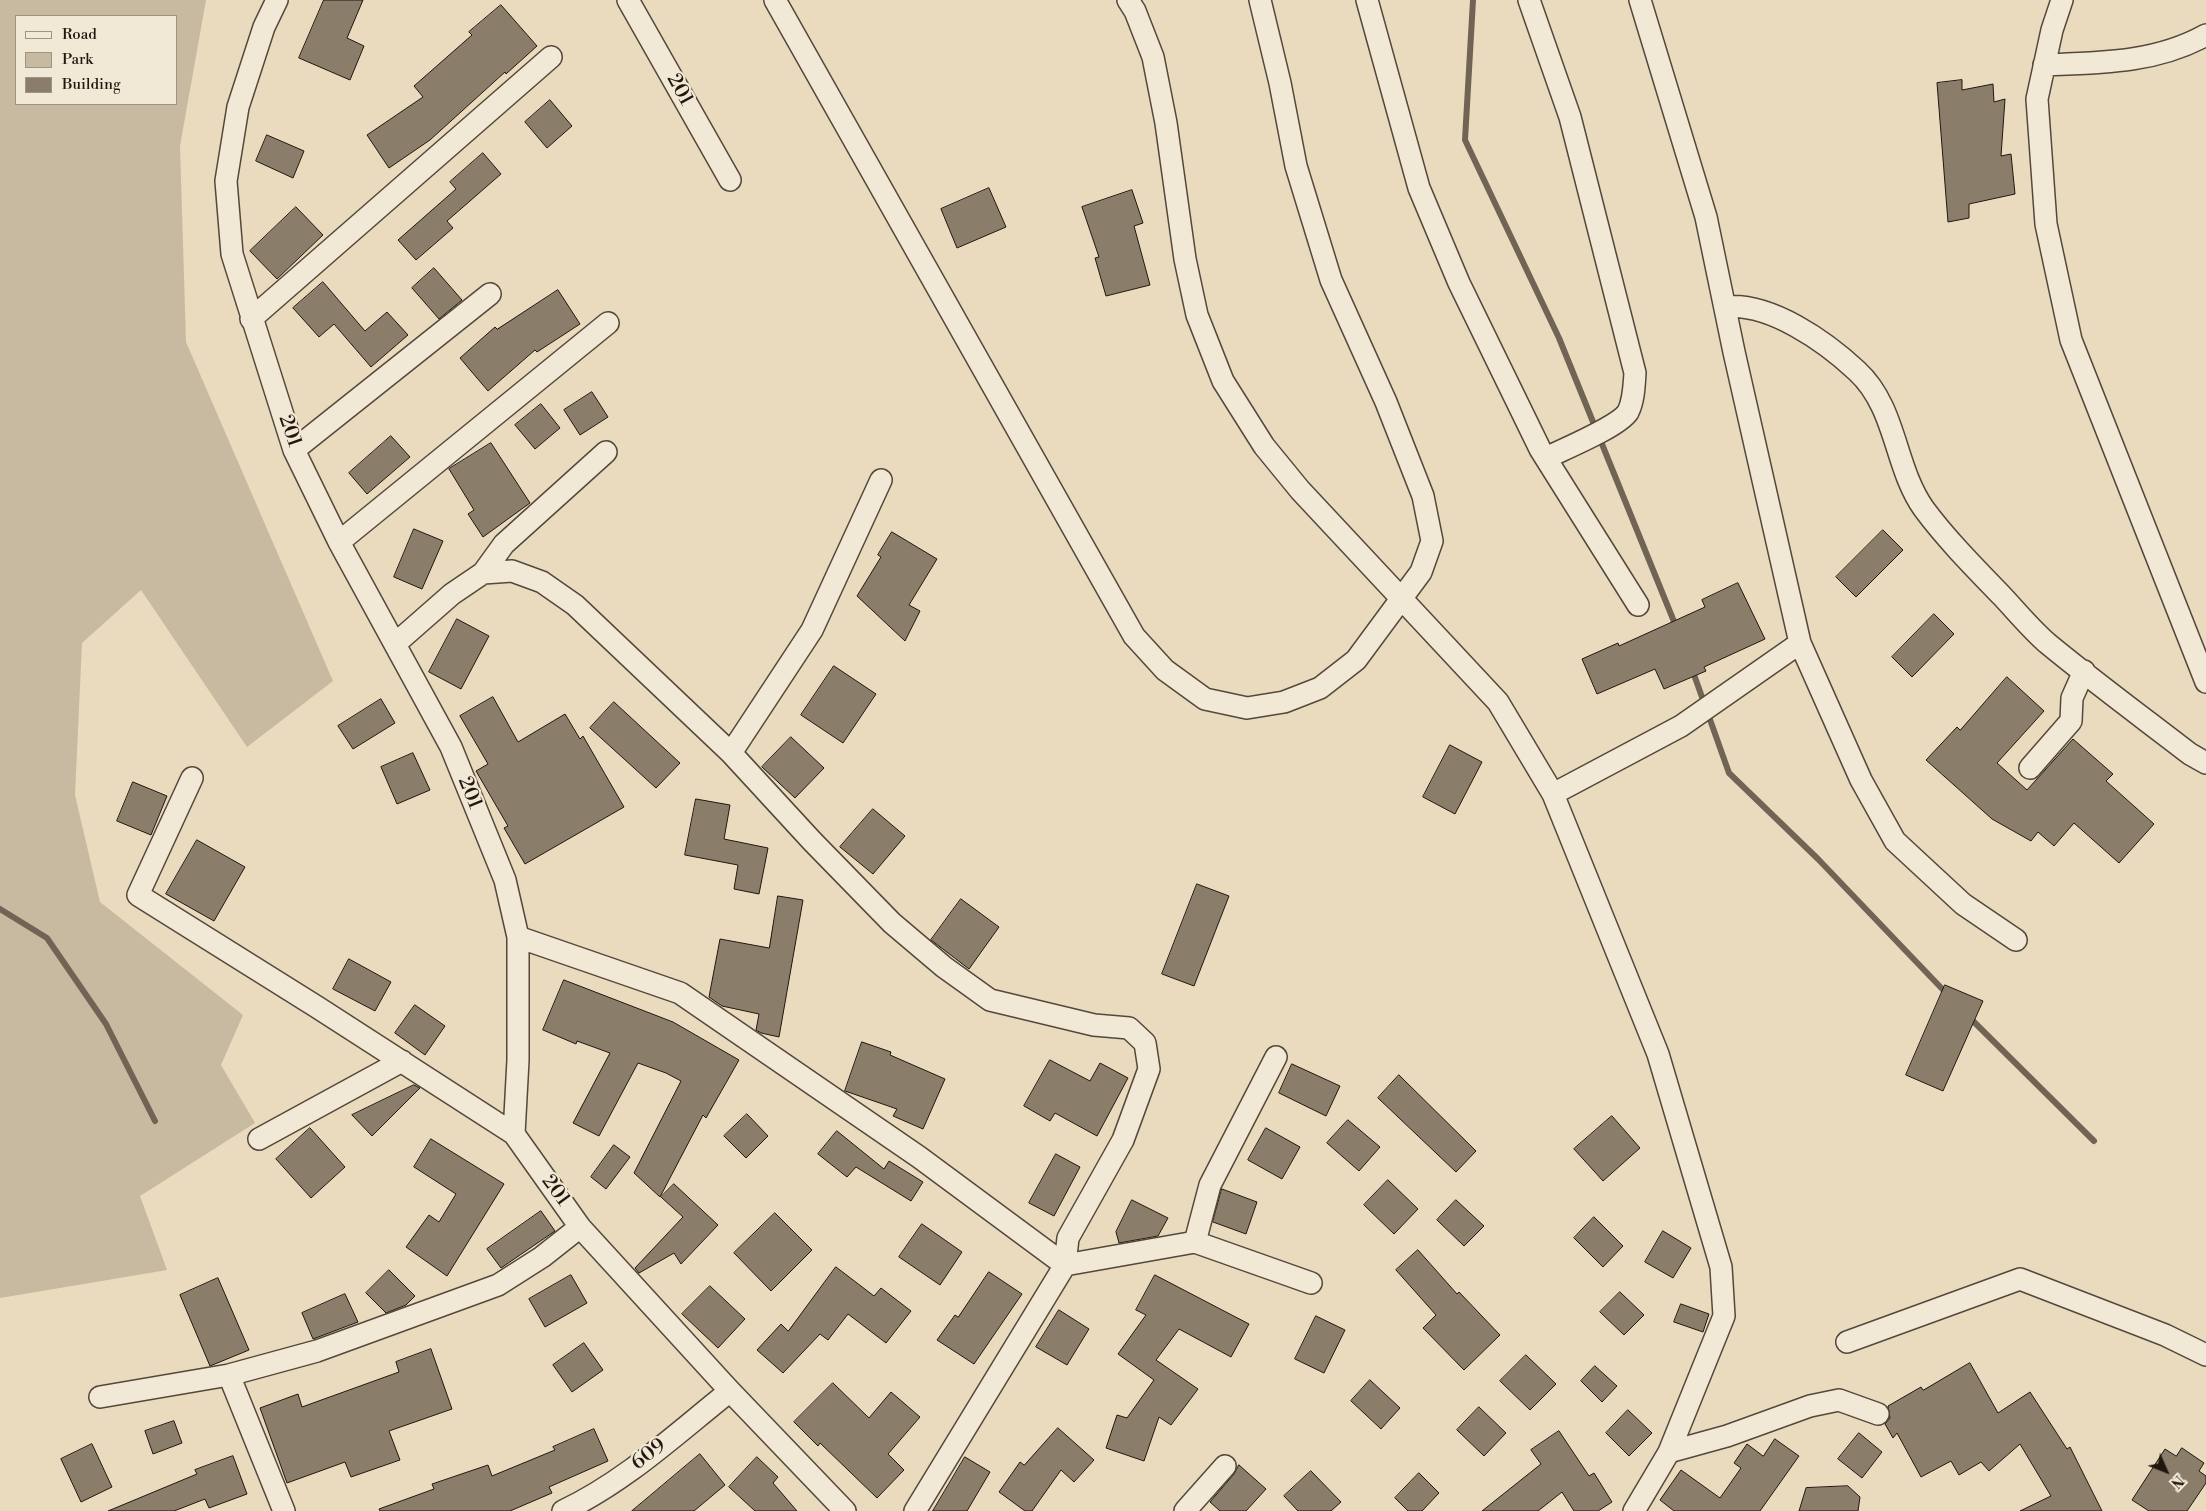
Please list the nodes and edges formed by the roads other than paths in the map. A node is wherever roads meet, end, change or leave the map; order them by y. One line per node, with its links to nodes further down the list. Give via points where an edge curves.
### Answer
1 (277, 0): 16 (street, 201, via 264,27 238,107 226,181 232,254)
2 (628, 0): 13 (street, 201)
3 (775, 0): 24 (street, via 1134,636 1166,670 1205,699 1247,708 1284,702 1320,688 1356,660)
4 (1128, 0): 24 (street, via 1153,57 1195,306 1223,380 1264,446 1294,483)
5 (1260, 0): 24 (street, via 1296,166 1331,280 1386,402 1423,496 1432,541 1421,572)
6 (1367, 0): 20 (street, via 1419,188 1460,283)
7 (1530, 0): 20 (street, via 1570,117 1635,373 1634,395 1627,412 1612,425)
8 (1640, 0): 15 (street, via 1706,217)
9 (2062, 0): 12 (street)
10 (2206, 35): 12 (street, via 2171,51 2133,61)
11 (551, 57): 16 (street)
12 (2044, 65): 29 (street, via 2037,99 2046,224 2072,340)
13 (730, 180)
14 (490, 294): 18 (street)
15 (1725, 307): 26 (street); 28 (street, via 1764,311 1817,338 1859,372 1892,428 1906,476 1924,508 1973,566 2045,641)
16 (251, 319): 18 (street, 201)
17 (608, 323): 22 (street)
18 (294, 450): 22 (street, 201)
19 (606, 452): 23 (street, via 504,544)
20 (1546, 458): 25 (street)
21 (881, 480): 30 (street, via 812,630)
22 (338, 542): 27 (street, 201)
23 (483, 573): 27 (street, via 452,594); 30 (street, via 512,571 542,582 575,605)
24 (1401, 597): 34 (street, via 1498,702)
25 (1638, 605)
26 (1800, 643): 34 (street, via 1681,726); 36 (street, via 1861,780 1895,841 1963,904)
27 (395, 644): 35 (street, 201, via 451,747 505,880)
28 (2084, 671): 31 (street); 32 (street, via 2072,698 2071,721)
29 (2206, 682)
30 (730, 752): 43 (street, via 892,923 990,1000 1094,1025 1128,1028 1145,1043 1149,1070 1124,1140 1068,1238)
31 (2206, 763)
32 (2030, 768)
33 (192, 778): 38 (street, via 138,895)
34 (1553, 794): 51 (street, via 1658,1054 1720,1267 1724,1316)
35 (518, 938): 39 (street, 201); 43 (street, via 680,993 919,1157)
36 (2016, 940)
37 (1276, 1058): 42 (street, via 1210,1185)
38 (402, 1061): 39 (street); 40 (street)
39 (514, 1134): 41 (street, 201)
40 (259, 1139)
41 (580, 1227): 47 (street, via 542,1257 498,1285 317,1351); 48 (street, 201)
42 (1194, 1242): 43 (street); 44 (street)
43 (1065, 1265): 56 (street)
44 (1311, 1283)
45 (1847, 1342): 46 (street, via 2020,1279 2165,1335)
46 (2206, 1355)
47 (229, 1375): 49 (street); 53 (street)
48 (730, 1391): 54 (street, 609, via 628,1472); 55 (street, 201)
49 (100, 1397)
50 (1878, 1414): 51 (street, via 1840,1400 1810,1406 1727,1436)
51 (1669, 1452): 58 (street)
52 (1225, 1466): 57 (street)
53 (284, 1511)
54 (563, 1511)
55 (845, 1511)
56 (915, 1511)
57 (1185, 1511)
58 (1634, 1511)

